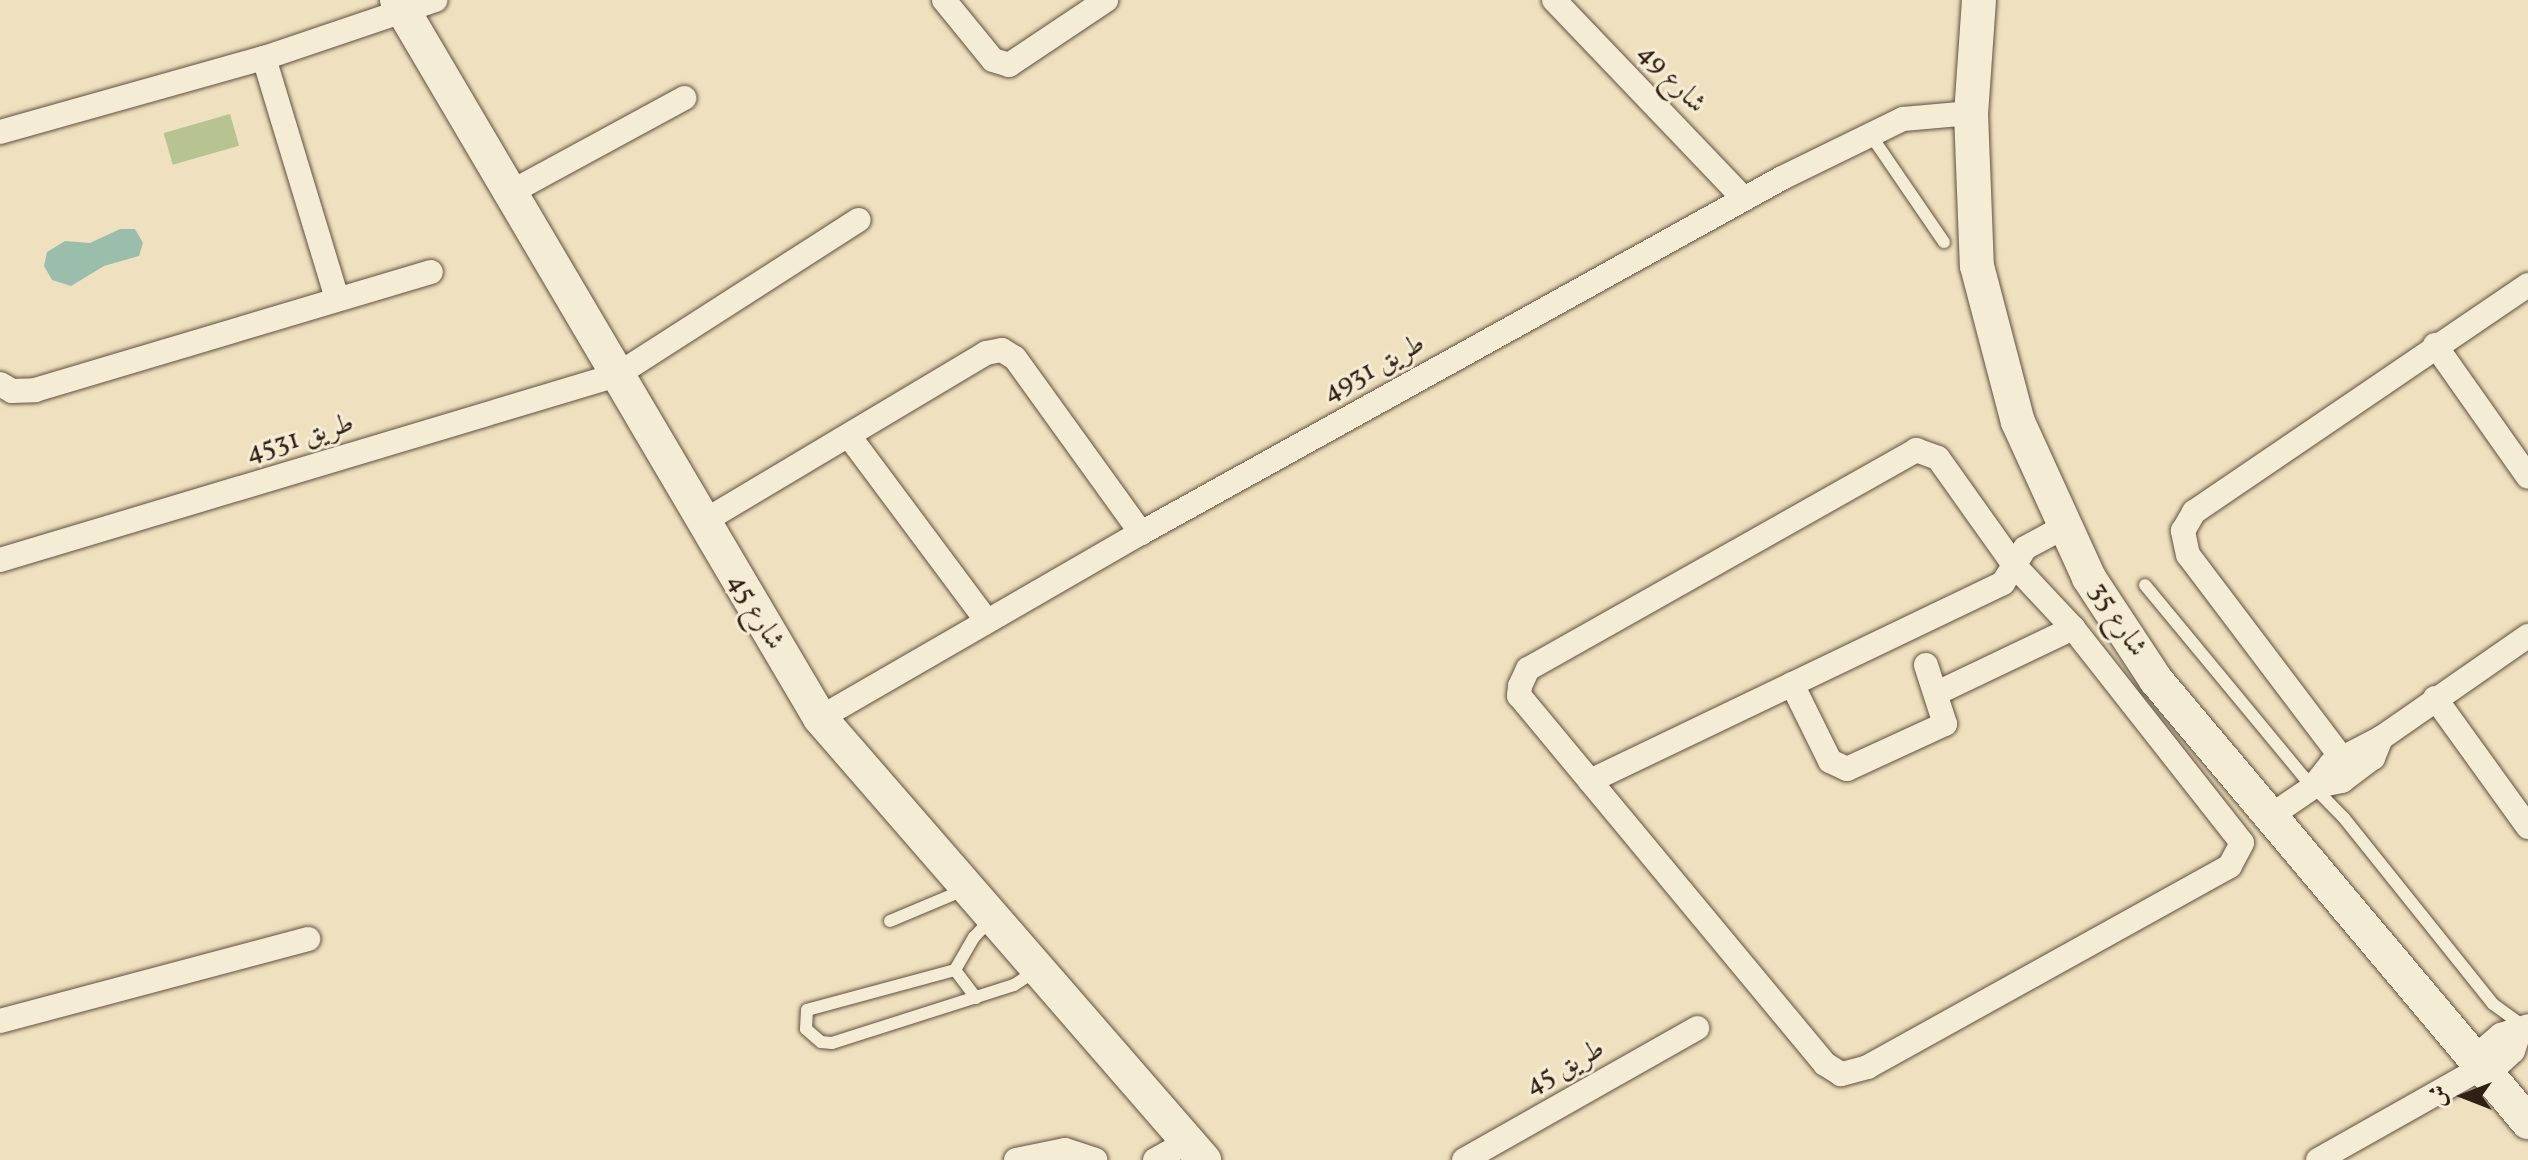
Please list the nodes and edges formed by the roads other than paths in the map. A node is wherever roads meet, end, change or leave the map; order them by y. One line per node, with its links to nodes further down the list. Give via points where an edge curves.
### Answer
1 (435, 0): 6 (street)
2 (944, 0): 3 (street, via 993,60 1009,65)
3 (1106, 0)
4 (1554, 0): 13 (street, شارع 49)
5 (1979, 0): 9 (street, شارع 35)
6 (399, 7): 7 (street); 12 (street, شارع 45)
7 (264, 58): 10 (street); 18 (street)
8 (684, 98): 12 (street)
9 (1971, 113): 11 (street, طريق 4931, via 1922,113); 25 (street, شارع 35, via 1977,266 2018,422)
10 (0, 132)
11 (1870, 134): 13 (street, طريق 4931); 15 (lane)
12 (513, 191): 20 (street, شارع 45)
13 (1744, 199): 26 (street, طريق 4931)
14 (858, 220): 20 (street, طريق 4531)
15 (1944, 242)
16 (431, 272): 18 (street)
17 (2528, 285): 19 (street)
18 (337, 298): 21 (street, via 35,390 12,391)
19 (2435, 345): 23 (street); 39 (street, via 2194,512 2183,531 2188,555)
20 (617, 375): 24 (street, شارع 45); 27 (street, طريق 4531)
21 (0, 384)
22 (849, 436): 24 (street); 26 (street, via 986,353 1002,350 1015,358); 30 (street)
23 (2528, 477)
24 (701, 523): 37 (street, شارع 45)
25 (2064, 527): 28 (street, via 2025,548); 42 (street, شارع 35, via 2089,578 2156,680)
26 (1141, 533): 30 (street, طريق 4931)
27 (0, 560)
28 (2014, 565): 31 (street); 34 (street, via 2003,583); 40 (street, via 1938,458 1916,450 1528,669 1519,696)
29 (2145, 585): 41 (lane)
30 (986, 620): 37 (street, طريق 4931)
31 (2073, 628): 35 (street); 40 (street, via 2238,831 2240,855 2230,866 2053,967 1854,1074 1841,1074 1825,1064)
32 (2528, 636): 36 (street)
33 (1926, 665): 35 (street)
34 (1792, 684): 35 (street, via 1830,761 1847,769 1945,724); 40 (street)
35 (1937, 693)
36 (2435, 698): 38 (street); 43 (street)
37 (820, 718): 44 (street, شارع 45)
38 (2381, 738): 39 (street); 41 (street, via 2373,758 2342,781)
39 (2341, 757): 41 (street)
40 (1590, 781)
41 (2313, 787): 42 (street); 53 (lane, via 2344,818 2493,1004)
42 (2272, 815): 54 (street, شارع 35)
43 (2528, 827)
44 (969, 888): 45 (street, شارع 45); 46 (lane)
45 (994, 916): 48 (street, شارع 45); 49 (lane)
46 (890, 921)
47 (308, 939): 51 (street)
48 (1038, 969): 50 (lane); 56 (street, شارع 45)
49 (955, 970): 50 (lane); 50 (lane, via 807,1010 806,1029 821,1042 832,1043)
50 (976, 998)
51 (0, 1021)
52 (1697, 1028): 60 (street, طريق 45)
53 (2524, 1028): 54 (street, via 2501,1035)
54 (2480, 1067): 55 (street, شارع 35); 61 (street)
55 (2528, 1122)
56 (1196, 1151): 59 (street)
57 (1016, 1160): 58 (street, via 1065,1150)
58 (1095, 1160)
59 (1155, 1160)
60 (1464, 1160)
61 (2318, 1160)

